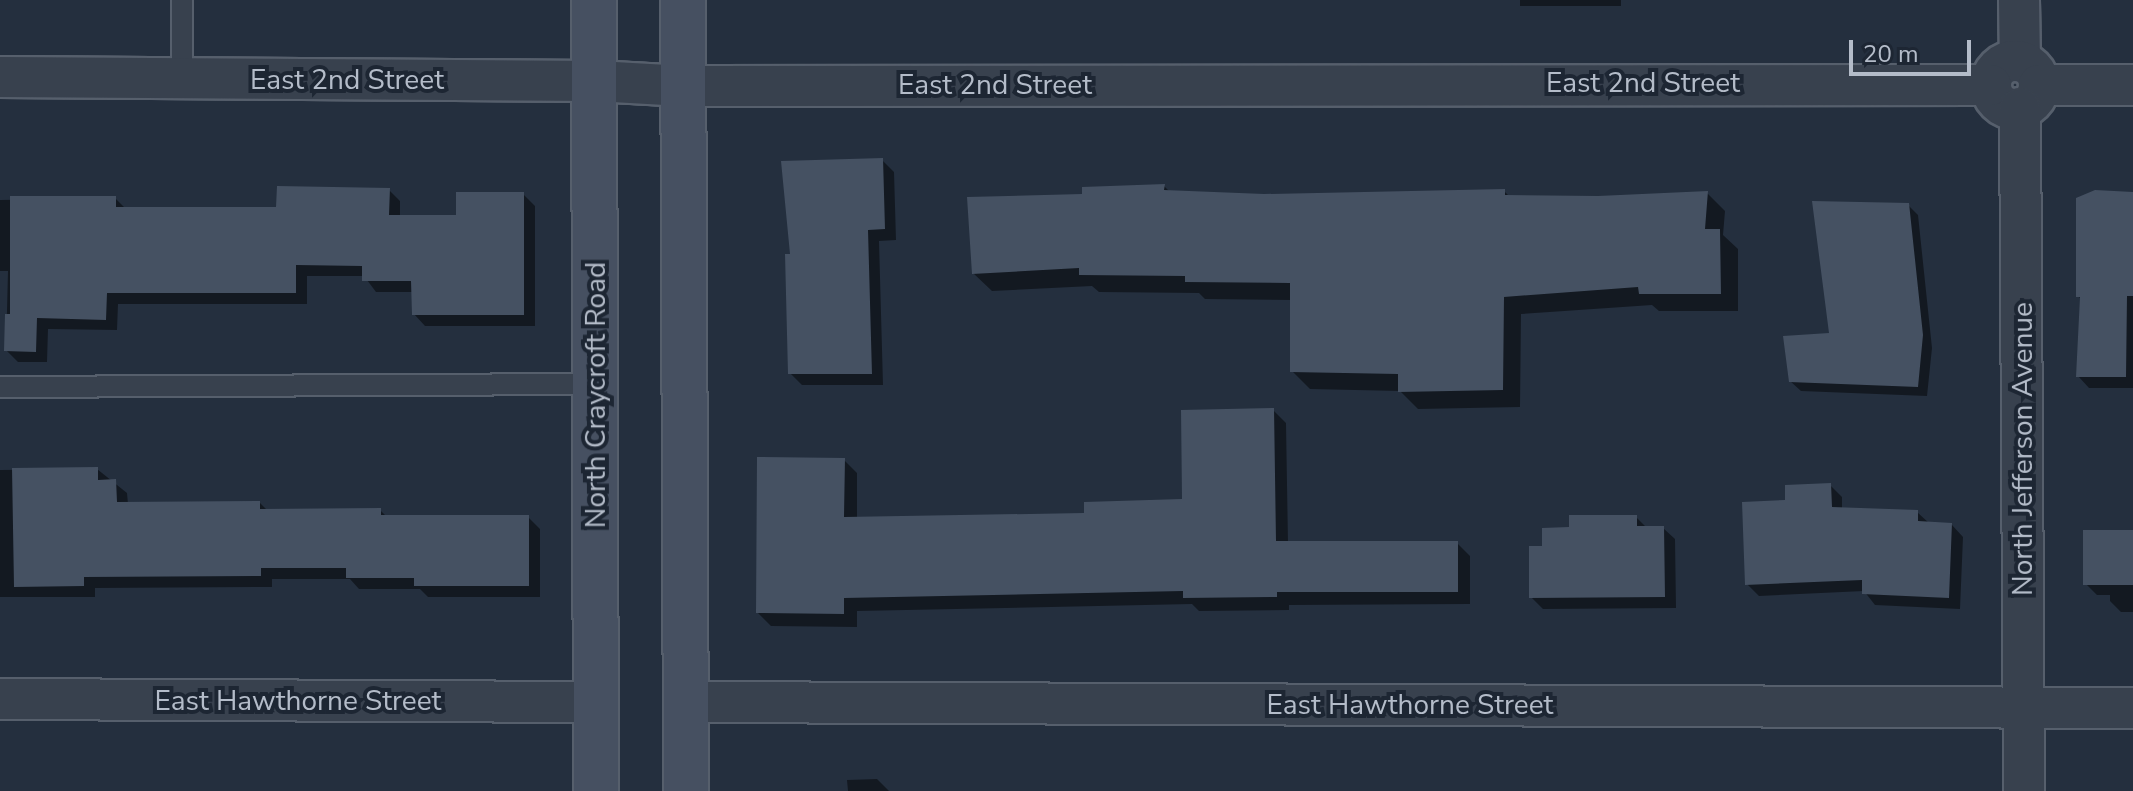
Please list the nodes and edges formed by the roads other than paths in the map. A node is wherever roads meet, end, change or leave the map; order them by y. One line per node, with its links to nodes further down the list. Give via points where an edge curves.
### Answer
1 (182, 0): 6 (lane)
2 (594, 0): 7 (main road, North Craycroft Road)
3 (683, 0): 10 (main road)
4 (2019, 0): 8 (street, North Jefferson Avenue)
5 (0, 77): 6 (street, East 2nd Street)
6 (182, 79): 7 (street, East 2nd Street)
7 (596, 81): 10 (street, East 2nd Street); 11 (main road, North Craycroft Road)
8 (2017, 85): 9 (street, East 2nd Street); 10 (street, East 2nd Street); 16 (street, North Jefferson Avenue)
9 (2133, 85)
10 (684, 86): 15 (main road)
11 (595, 384): 12 (lane); 14 (main road, North Craycroft Road)
12 (0, 387)
13 (0, 699): 14 (street, East Hawthorne Street)
14 (596, 702): 18 (main road, North Craycroft Road)
15 (687, 702): 16 (street, East Hawthorne Street); 19 (main road)
16 (2025, 707): 17 (street, East Hawthorne Street); 20 (street, North Jefferson Avenue)
17 (2133, 708)
18 (596, 791)
19 (686, 791)
20 (2024, 791)

